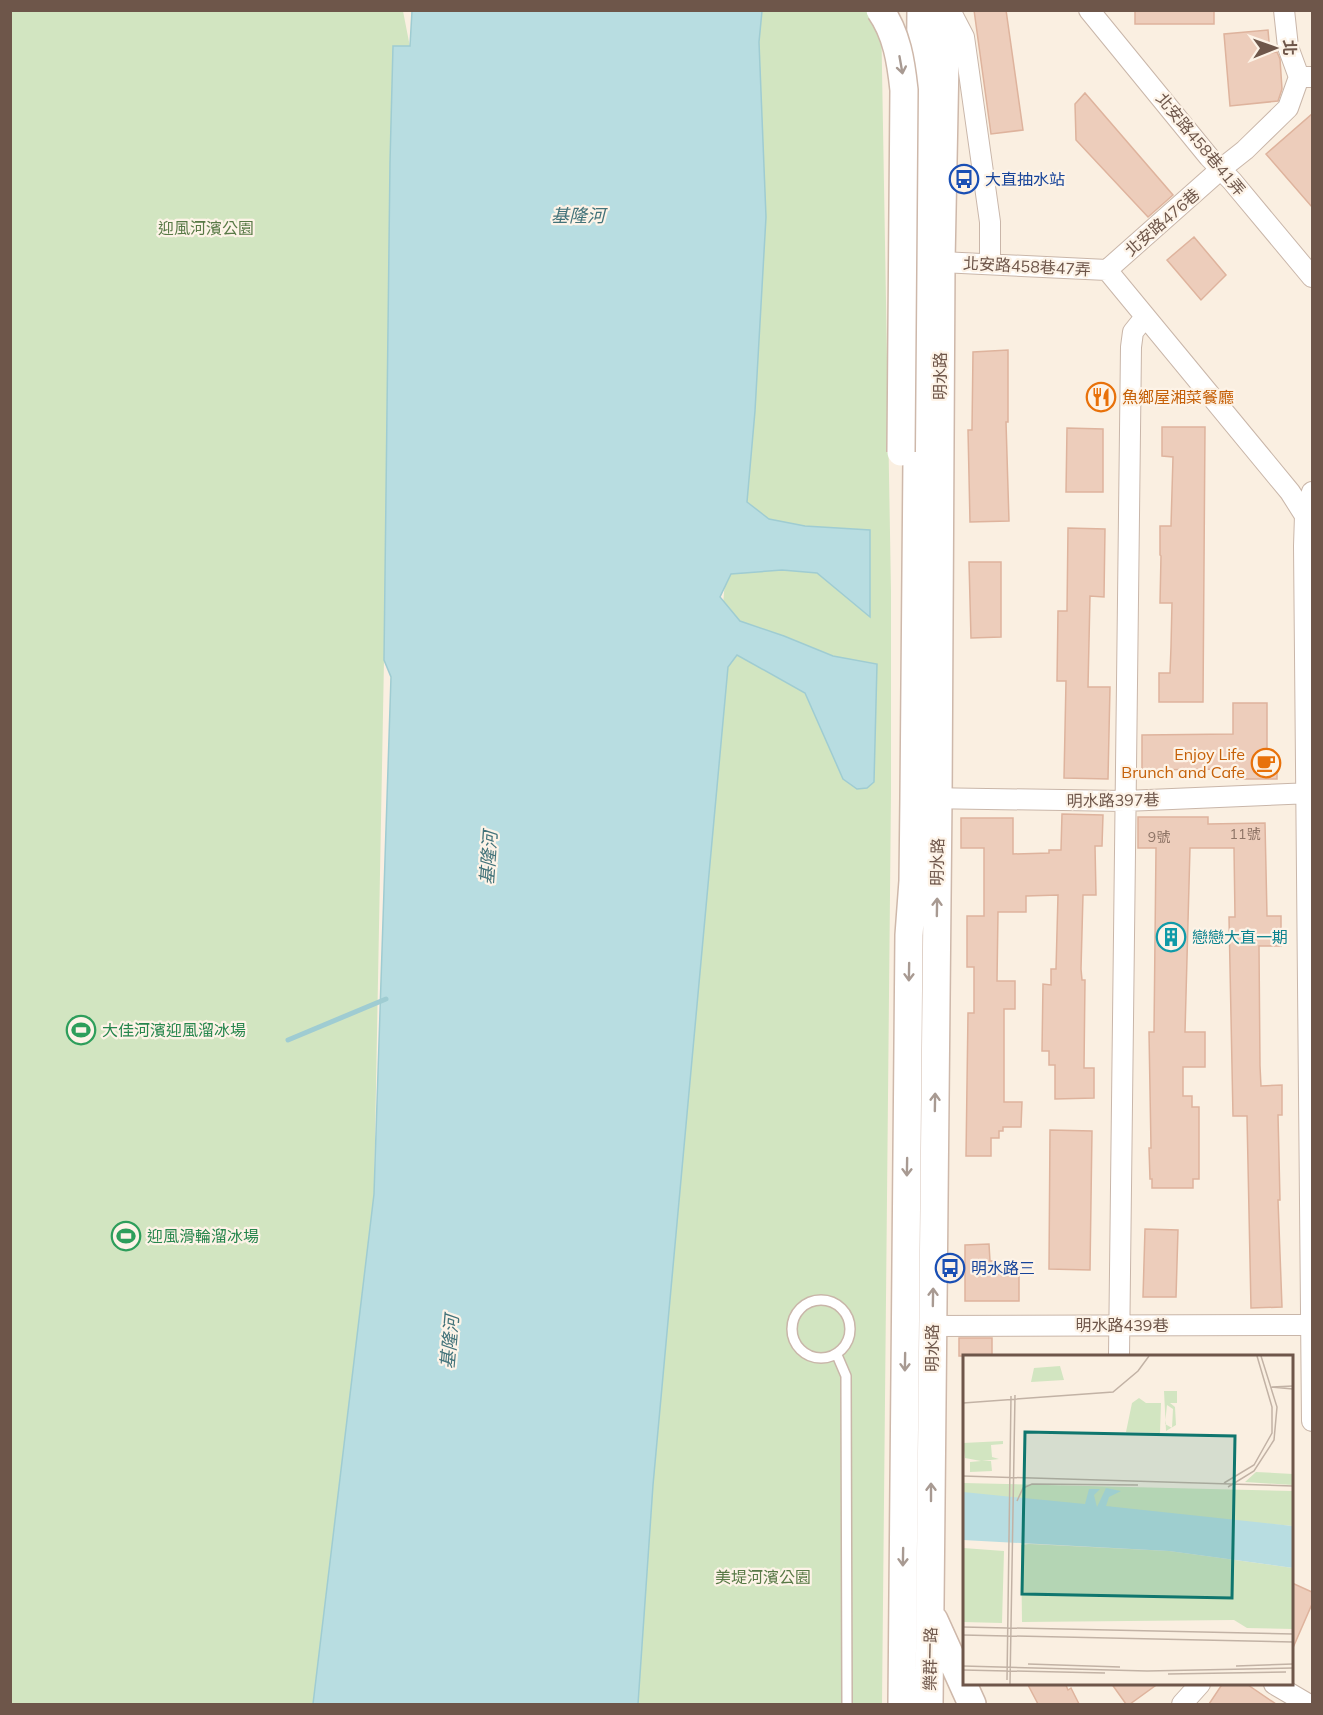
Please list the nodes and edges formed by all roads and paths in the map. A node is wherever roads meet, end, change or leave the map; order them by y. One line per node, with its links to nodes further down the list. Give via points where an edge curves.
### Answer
1 (880, 10): 18 (main road, one-way to 18, bridge, via 895,40 904,90 901,873)
2 (921, 10): 16 (main road, 明水路)
3 (948, 10): 8 (main road, 明水路); 9 (street, via 964,37 990,222)
4 (1089, 10): 7 (street, 北安路458巷41弄)
5 (1284, 10): 6 (street, via 1288,47)
6 (1306, 77): 7 (street, 北安路476巷, via 1288,108)
7 (1221, 169): 10 (street, 北安路476巷); 11 (street, 北安路458巷41弄)
8 (941, 262): 9 (street, 北安路458巷47弄); 16 (main road, 明水路)
9 (990, 264): 10 (street, 北安路458巷47弄)
10 (1107, 270): 12 (street, 北安路458巷47弄)
11 (1312, 277)
12 (1145, 317): 14 (street, 北安路458巷47弄, via 1290,492); 17 (street, via 1133,332 1131,347)
13 (1312, 492): 14 (street)
14 (1309, 521): 15 (street)
15 (1309, 793): 17 (street, 明水路397巷); 20 (street)
16 (926, 798): 17 (street, 明水路397巷); 18 (main road, 明水路); 21 (main road, 明水路, one-way to 16)
17 (1125, 801): 19 (street)
18 (909, 935): 26 (main road, 明水路, one-way to 26)
19 (1119, 1325): 20 (street, 明水路439巷); 21 (street, 明水路439巷); 23 (street)
20 (1312, 1325): 24 (street)
21 (932, 1326): 25 (main road, 明水路, one-way to 21)
22 (837, 1354): 22 (lane, via 849,1339 849,1320 844,1311 829,1301 803,1306 793,1322 794,1341 817,1358); 31 (lane, via 846,1376)
23 (1119, 1355)
24 (1312, 1413)
25 (931, 1613): 27 (main road, 明水路); 34 (main road, 樂群一路)
26 (902, 1664): 32 (main road, 樂群一路); 33 (main road, 明水路)
27 (963, 1684)
28 (963, 1685): 35 (main road, 明水路)
29 (1198, 1685): 36 (street)
30 (1277, 1685): 37 (street)
31 (847, 1704)
32 (902, 1704)
33 (922, 1704)
34 (929, 1704)
35 (972, 1704)
36 (1182, 1704)
37 (1308, 1704)

